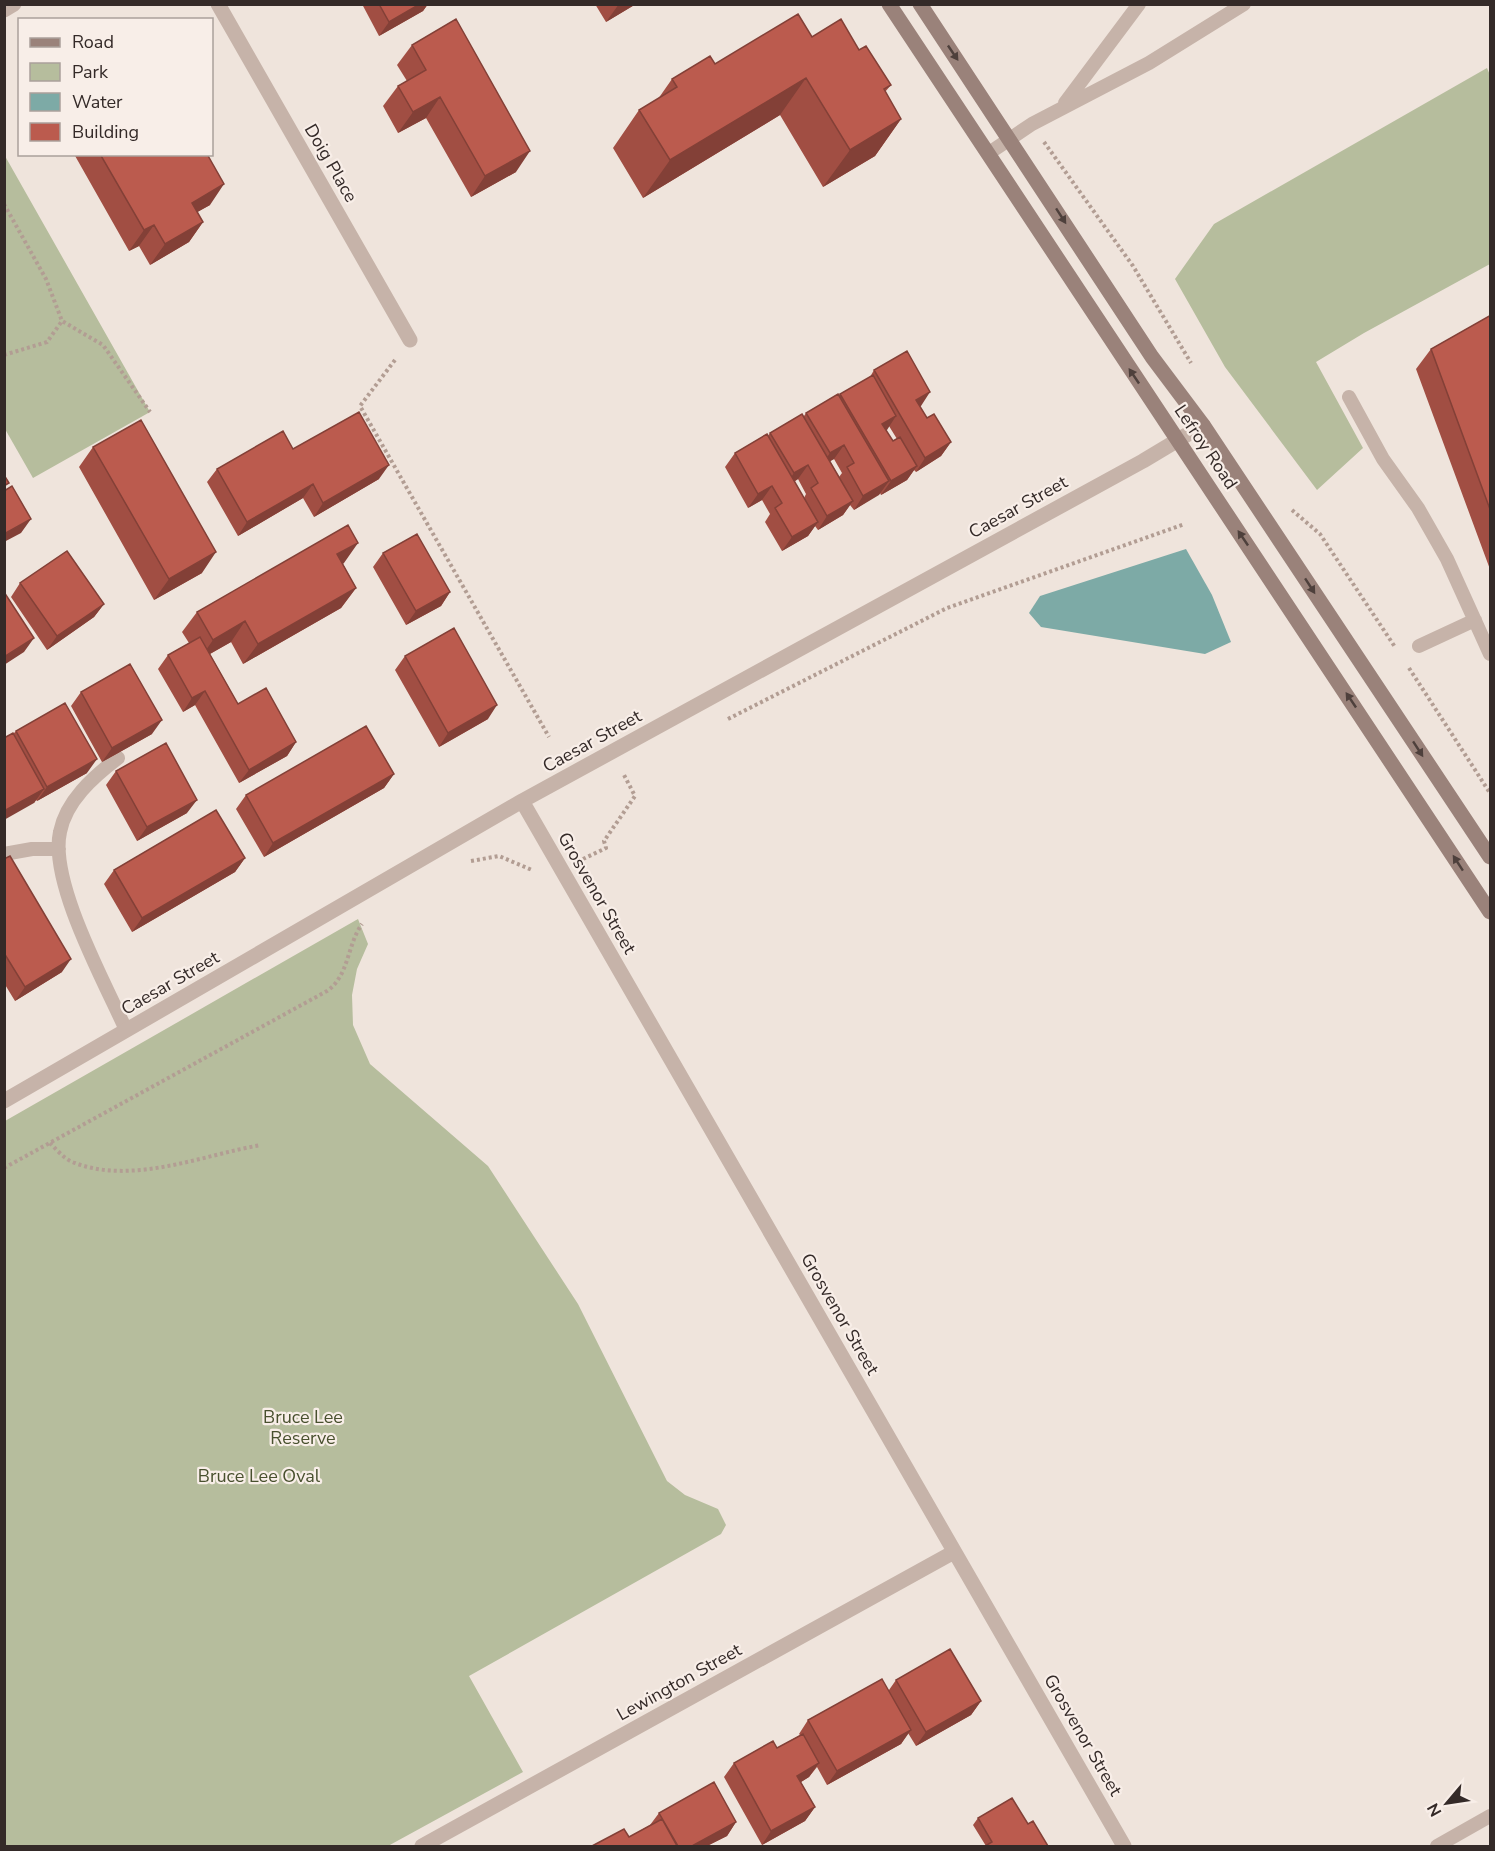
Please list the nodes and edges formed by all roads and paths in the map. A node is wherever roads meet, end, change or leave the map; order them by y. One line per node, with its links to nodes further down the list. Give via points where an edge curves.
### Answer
1 (14, 4): 7 (street)
2 (218, 4): 14 (street, Doig Place)
3 (889, 4): 11 (street, Lefroy Road)
4 (920, 4): 10 (street, Lefroy Road, one-way to 10)
5 (1139, 4): 8 (lane)
6 (1244, 4): 8 (lane, via 1149,63)
7 (4, 10)
8 (1062, 107): 9 (lane)
9 (1032, 124): 10 (lane); 16 (path, via 1133,266)
10 (1011, 139): 11 (lane); 19 (street, Lefroy Road, one-way to 19, via 1152,357)
11 (989, 153): 20 (street, Lefroy Road, one-way to 11)
12 (4, 204): 13 (path, via 46,279)
13 (62, 321): 15 (path, via 46,342); 18 (path, via 103,345)
14 (410, 340): 29 (path, via 360,406)
15 (4, 355)
16 (1196, 371)
17 (1349, 398): 23 (lane, via 1440,546)
18 (150, 412)
19 (1203, 425): 20 (street, Caesar Street); 36 (street, Lefroy Road, one-way to 36)
20 (1179, 441): 33 (street, Caesar Street); 39 (street, Lefroy Road, one-way to 20)
21 (1288, 507): 25 (path, via 1320,534)
22 (1185, 524): 28 (path, via 947,608)
23 (1475, 620): 24 (lane); 26 (lane)
24 (1419, 646)
25 (1398, 652)
26 (1491, 654)
27 (1405, 662): 32 (path)
28 (723, 722)
29 (549, 737)
30 (118, 758): 34 (lane, via 73,801 60,832)
31 (632, 768): 38 (path, via 622,773 635,796 604,841 606,848)
32 (1491, 793)
33 (522, 801): 38 (street, Grosvenor Street); 41 (street, Caesar Street)
34 (59, 849): 35 (lane); 41 (lane, via 70,904)
35 (4, 854)
36 (1491, 857)
37 (466, 862): 38 (path, via 499,856 528,867 543,879)
38 (561, 870): 46 (street, Grosvenor Street)
39 (1491, 912)
40 (365, 920): 43 (path, via 353,939 340,979 327,991)
41 (126, 1030): 42 (street, Caesar Street)
42 (4, 1101)
43 (50, 1143): 44 (path, via 74,1163 116,1171 147,1170); 45 (path)
44 (261, 1144)
45 (4, 1168)
46 (954, 1552): 48 (street, Lewington Street); 49 (street, Grosvenor Street)
47 (1491, 1816): 50 (lane)
48 (422, 1846)
49 (1124, 1846)
50 (1437, 1846)

